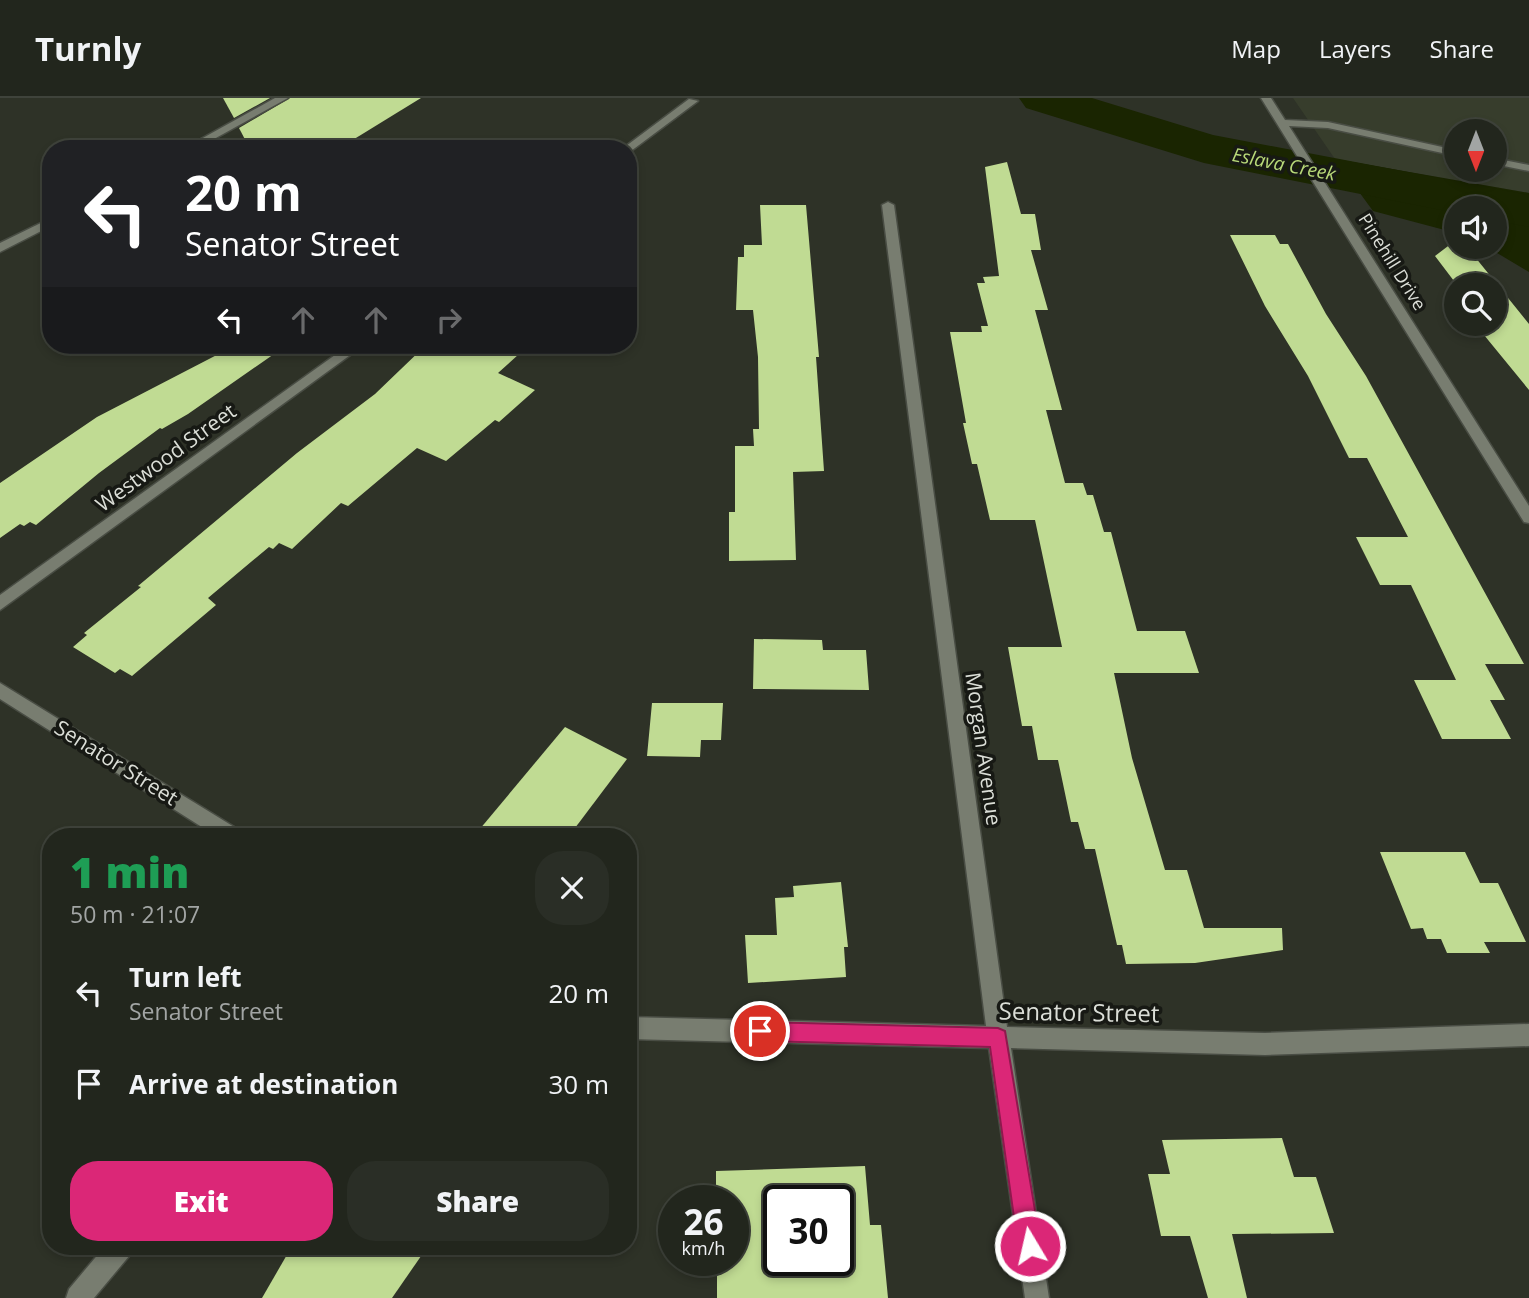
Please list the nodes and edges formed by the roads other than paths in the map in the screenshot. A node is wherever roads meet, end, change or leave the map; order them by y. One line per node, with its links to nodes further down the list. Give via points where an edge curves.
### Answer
1 (284, 98): 5 (street)
2 (1266, 98): 4 (street, Pinehill Drive)
3 (693, 101): 6 (street)
4 (1283, 123): 7 (street, via 1328,125); 14 (street, Pinehill Drive)
5 (205, 140)
6 (637, 141)
7 (1444, 150)
8 (1507, 164): 9 (street)
9 (1529, 168)
10 (888, 205): 20 (street, Morgan Avenue)
11 (42, 226): 12 (street)
12 (0, 248)
13 (345, 354): 15 (street, Westwood Street)
14 (1529, 518)
15 (0, 604)
16 (0, 690): 17 (street, Senator Street)
17 (219, 828)
18 (637, 1028): 20 (street, Senator Street)
19 (1529, 1035): 20 (street, Senator Street, via 1265,1044)
20 (998, 1038): 23 (street, Morgan Avenue)
21 (114, 1255): 22 (street)
22 (78, 1298)
23 (1037, 1298)

